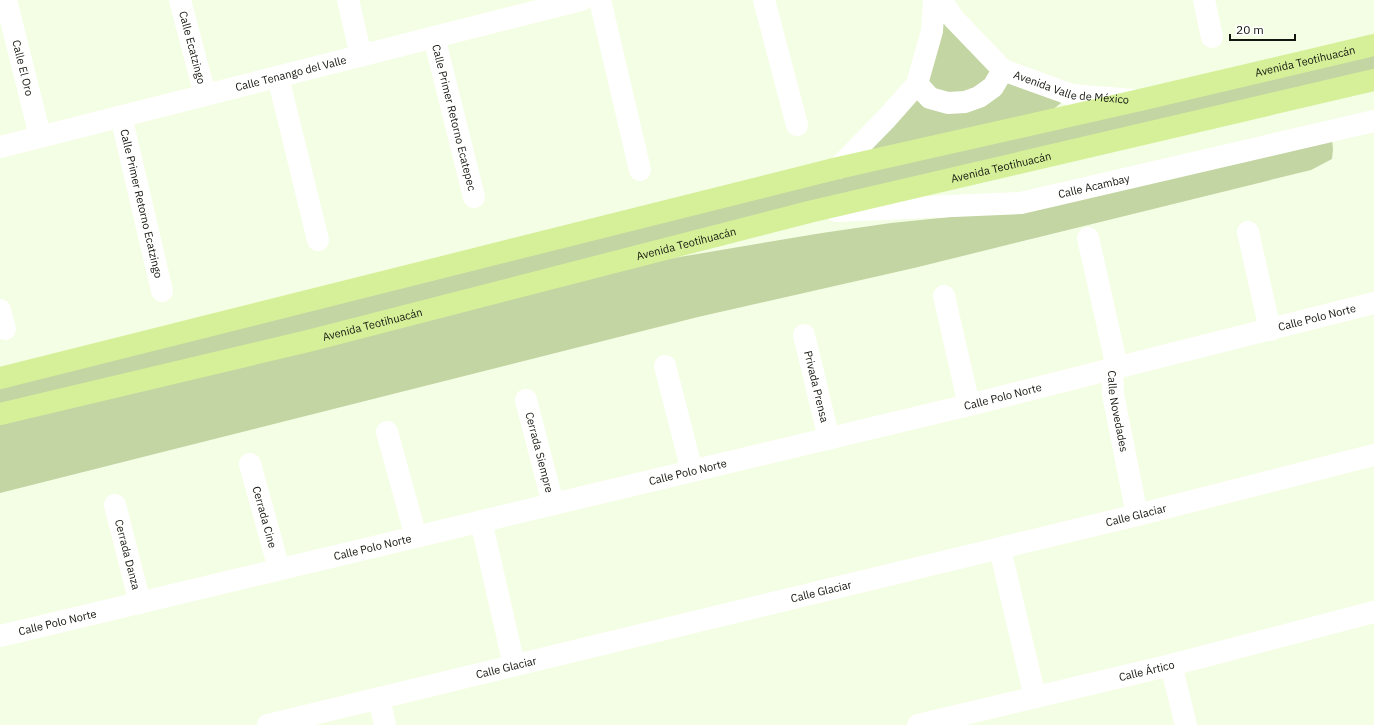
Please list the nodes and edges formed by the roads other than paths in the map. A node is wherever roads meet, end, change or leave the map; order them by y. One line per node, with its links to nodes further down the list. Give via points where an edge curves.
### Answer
1 (6, 0): 24 (street, Calle El Oro)
2 (180, 0): 19 (street, Calle Ecatzingo)
3 (348, 0): 14 (street)
4 (582, 0): 10 (street, Calle Tenango del Valle)
5 (600, 0): 27 (street)
6 (764, 0): 23 (street)
7 (934, 0): 18 (street, via 932,31)
8 (941, 0): 15 (street, Avenida Valle de México, via 954,19)
9 (1204, 0): 12 (street)
10 (522, 7): 11 (street, Calle Tenango del Valle)
11 (434, 37): 14 (street, Calle Tenango del Valle); 28 (street, Calle Primer Retorno Ecatepec)
12 (1212, 37)
13 (1374, 45): 20 (main road, Avenida Teotihuacán)
14 (362, 56): 16 (street, Calle Tenango del Valle)
15 (1003, 70): 18 (street, Avenida Valle de México, via 993,87 979,97 965,102 948,104 930,98); 20 (street, Avenida Valle de México, via 1072,95)
16 (278, 77): 19 (street, Calle Tenango del Valle); 32 (street)
17 (1374, 80): 29 (main road, Avenida Teotihuacán)
18 (917, 84): 26 (street, via 886,120)
19 (205, 95): 21 (street, Calle Tenango del Valle)
20 (1140, 100): 26 (main road, Avenida Teotihuacán)
21 (121, 116): 24 (street, Calle Tenango del Valle); 33 (street, Calle Primer Retorno Ecatzingo)
22 (1374, 121): 29 (street, Calle Acambay, via 1021,203)
23 (797, 125)
24 (40, 136): 25 (street, Calle Tenango del Valle)
25 (0, 147)
26 (838, 168): 40 (main road, Avenida Teotihuacán)
27 (640, 170)
28 (474, 197)
29 (809, 212): 43 (main road, Avenida Teotihuacán, via 308,341)
30 (1248, 232): 36 (street)
31 (1088, 238): 39 (street, Calle Novedades, via 1114,358)
32 (318, 240)
33 (162, 291)
34 (944, 296): 42 (street)
35 (1374, 303): 36 (street, Calle Polo Norte)
36 (1270, 330): 39 (street, Calle Polo Norte)
37 (804, 335): 45 (street, Privada Prensa)
38 (665, 366): 48 (street)
39 (1112, 369): 42 (street, Calle Polo Norte); 51 (street, Calle Novedades, via 1113,394)
40 (0, 378)
41 (526, 400): 49 (street, Cerrada Siempre)
42 (969, 405): 45 (street, Calle Polo Norte)
43 (0, 414)
44 (387, 432): 53 (street)
45 (829, 438): 48 (street, Calle Polo Norte)
46 (1374, 455): 51 (street, Calle Glaciar)
47 (250, 464): 55 (street, Cerrada Cine)
48 (692, 471): 49 (street, Calle Polo Norte)
49 (553, 504): 52 (street, Calle Polo Norte)
50 (114, 505): 56 (street, Cerrada Danza)
51 (1137, 515): 54 (street, Calle Glaciar)
52 (481, 521): 53 (street, Calle Polo Norte); 59 (street)
53 (416, 537): 55 (street, Calle Polo Norte)
54 (1000, 548): 59 (street, Calle Glaciar); 61 (street)
55 (279, 569): 56 (street, Calle Polo Norte)
56 (140, 603): 58 (street, Calle Polo Norte)
57 (1374, 612): 60 (street, Calle Ártico)
58 (0, 636)
59 (514, 665): 62 (street, Calle Glaciar)
60 (1171, 665): 61 (street, Calle Ártico); 66 (street)
61 (1035, 697): 65 (street, Calle Ártico)
62 (379, 698): 63 (street, Calle Glaciar); 64 (street)
63 (268, 725)
64 (385, 725)
65 (918, 725)
66 (1186, 725)

